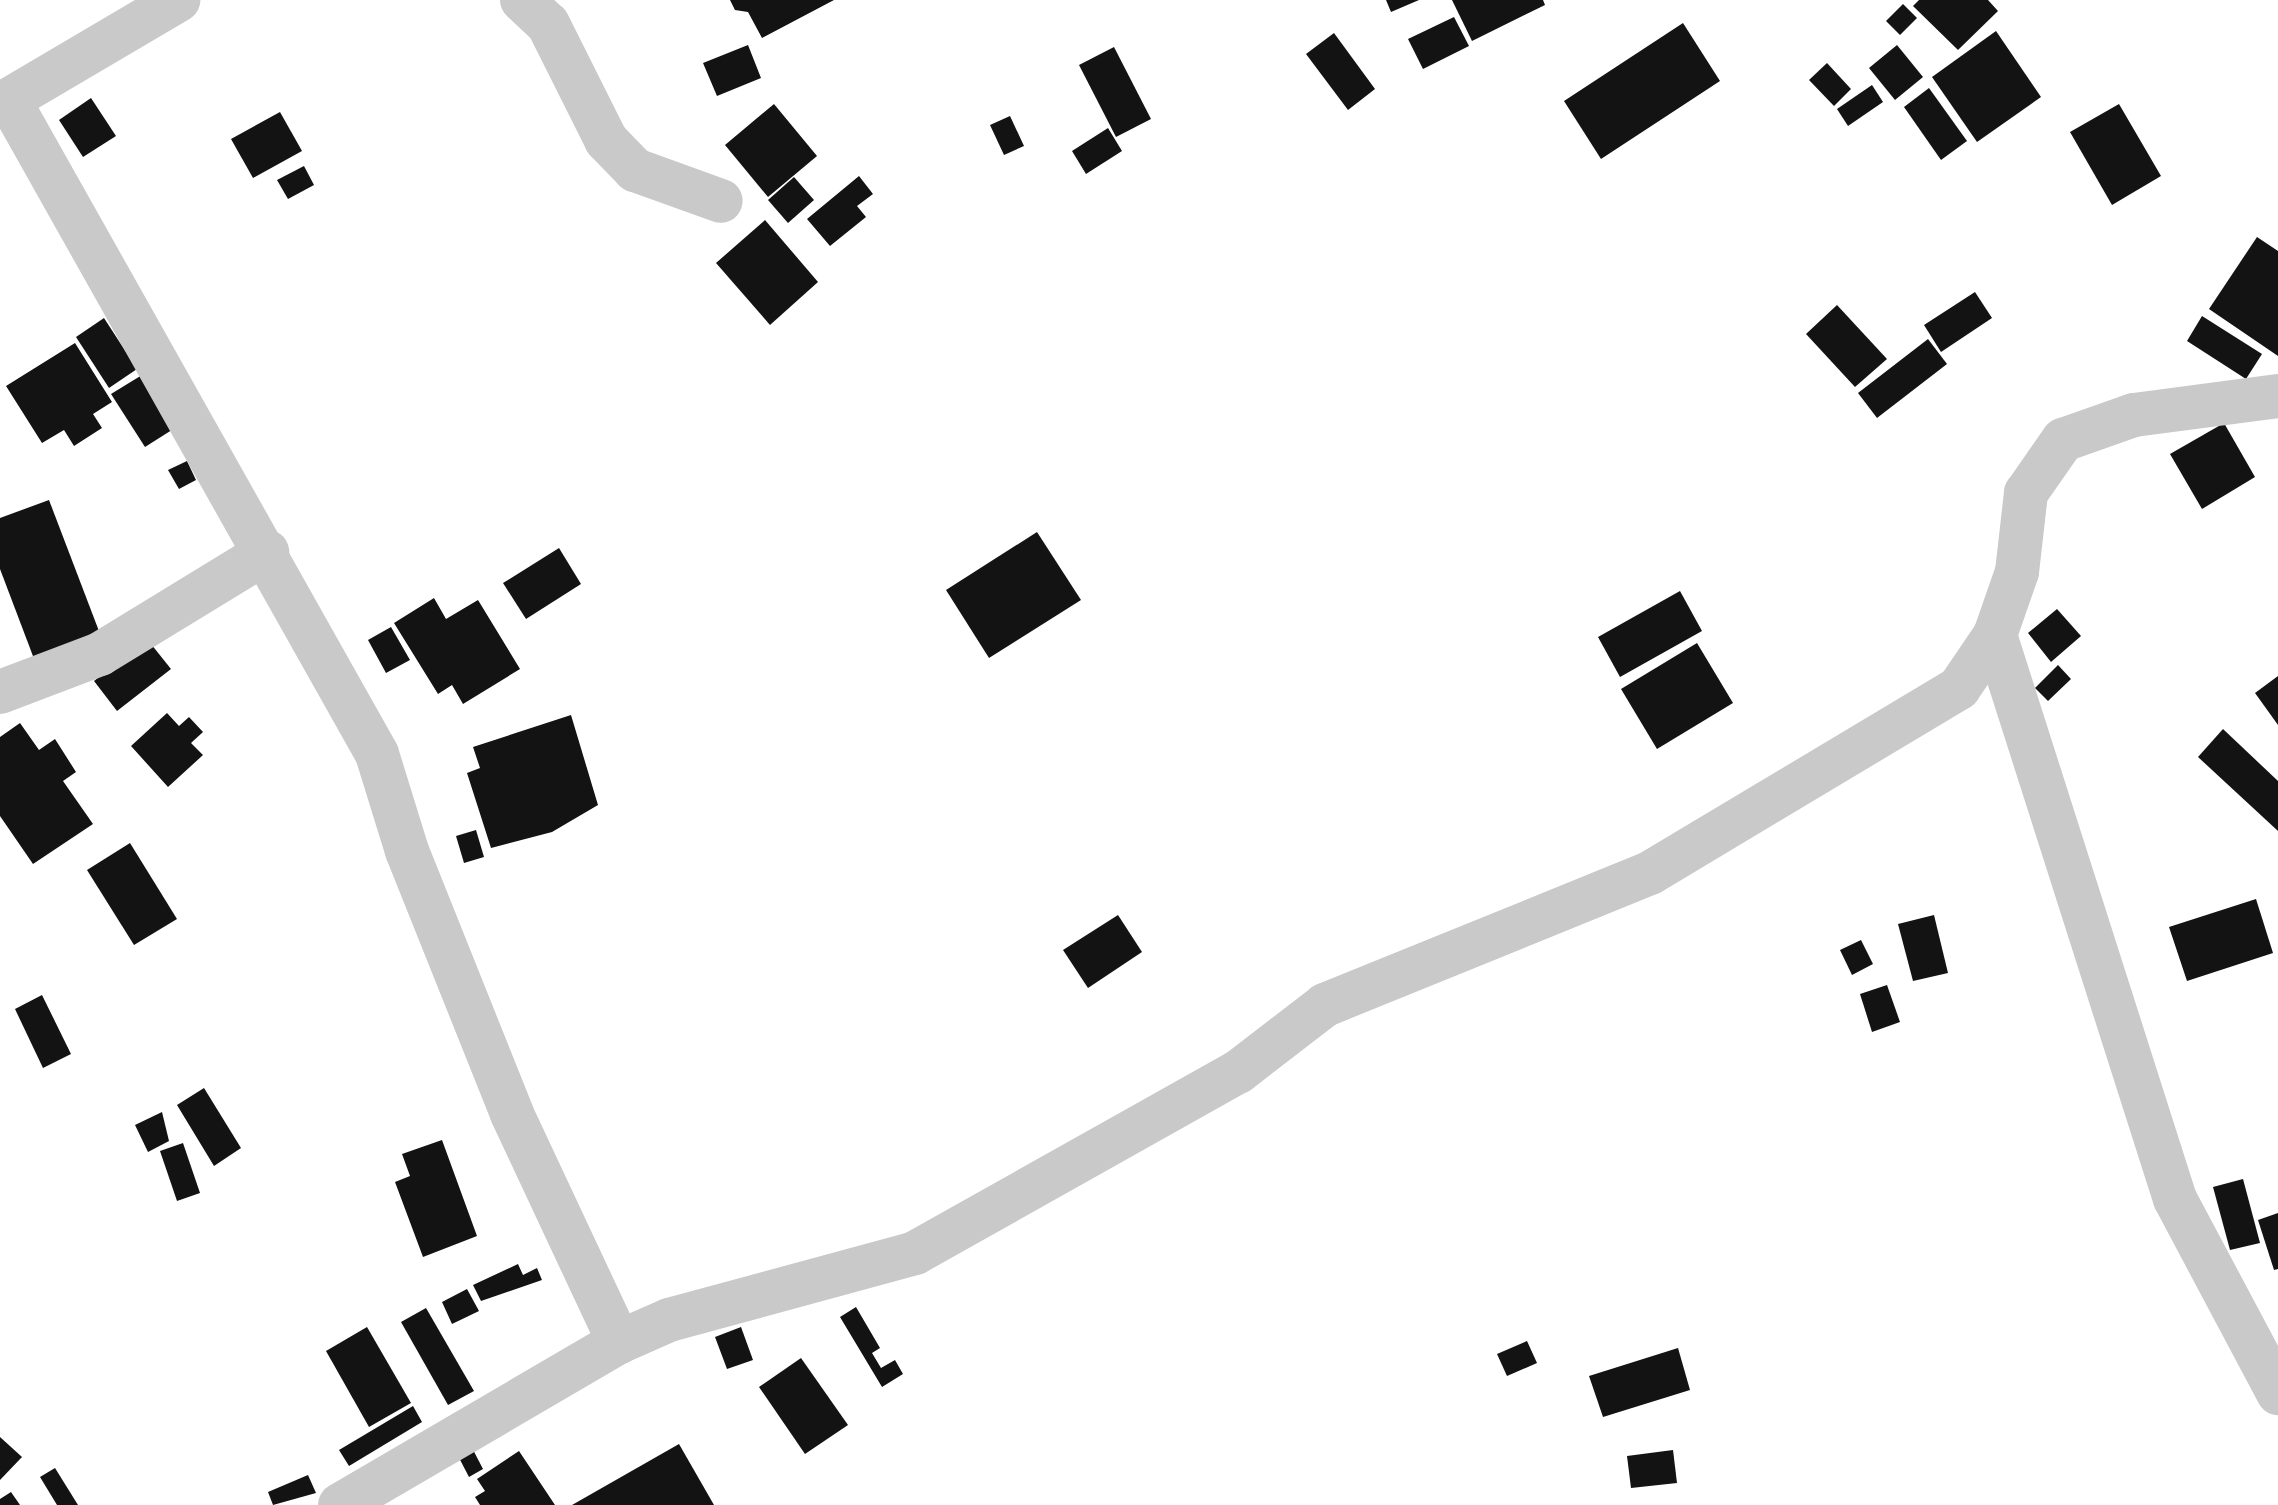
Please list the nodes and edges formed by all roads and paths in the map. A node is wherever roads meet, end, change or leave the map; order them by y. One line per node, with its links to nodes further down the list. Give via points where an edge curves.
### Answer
1 (178, 0): 3 (street)
2 (522, 0): 4 (street, via 548,24 606,140 635,170)
3 (5, 102): 6 (street)
4 (721, 201)
5 (2278, 396): 7 (street, via 2134,415 2063,440 2026,493 2017,572)
6 (267, 552): 8 (street, via 100,654); 9 (street, via 377,754 407,851 512,1114)
7 (1995, 635): 9 (street, via 1959,688 1650,873 1325,1005 1238,1072 915,1253 669,1320); 10 (street, via 2175,1199)
8 (0, 692)
9 (619, 1342): 11 (street)
10 (2278, 1393)
11 (340, 1505)

